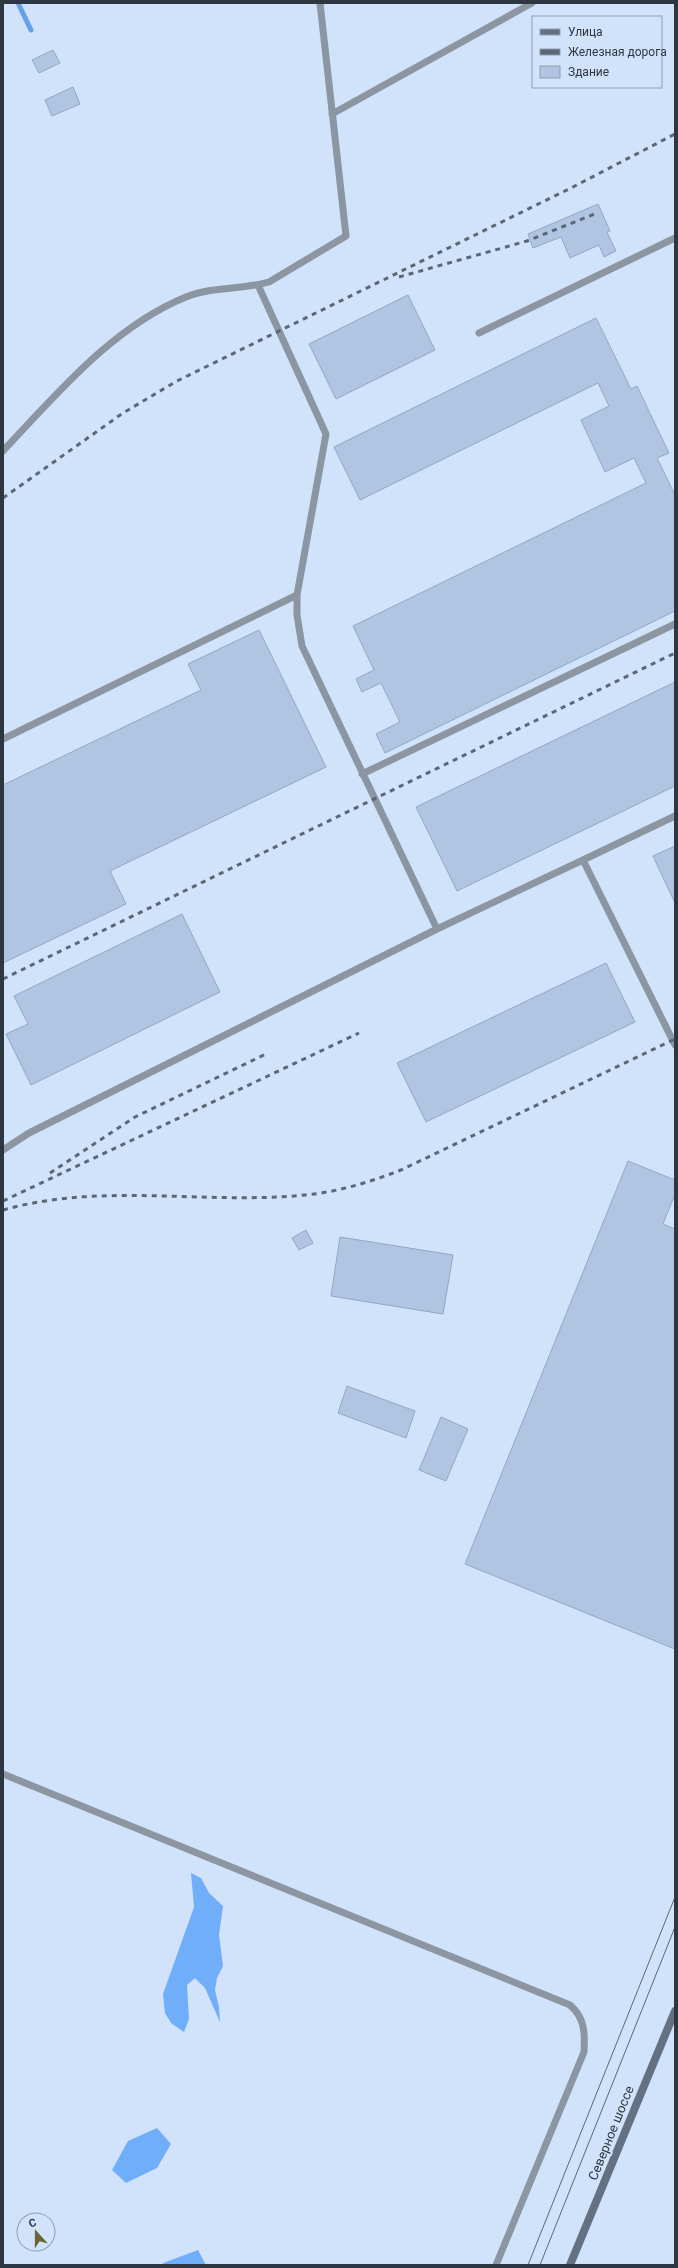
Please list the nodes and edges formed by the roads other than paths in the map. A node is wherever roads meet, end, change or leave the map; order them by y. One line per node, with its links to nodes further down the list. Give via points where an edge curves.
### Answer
1 (320, 3): 3 (lane)
2 (532, 3): 3 (lane)
3 (332, 114): 5 (lane, via 346,236 280,277)
4 (675, 238): 6 (lane)
5 (258, 285): 7 (lane, via 208,290 164,308 111,343 82,368); 8 (lane, via 326,434)
6 (479, 333)
7 (3, 451)
8 (297, 595): 10 (lane); 11 (lane, via 302,646)
9 (675, 624): 11 (lane)
10 (3, 739)
11 (362, 774): 14 (lane)
12 (675, 816): 13 (lane)
13 (583, 860): 14 (lane); 15 (lane)
14 (437, 928): 16 (lane, via 29,1133)
15 (675, 1045)
16 (3, 1150)
17 (3, 1774): 19 (lane, via 570,2005 579,2013 585,2033 584,2052)
18 (675, 2011): 20 (main road, Северное шоссе)
19 (496, 2265)
20 (570, 2265)

